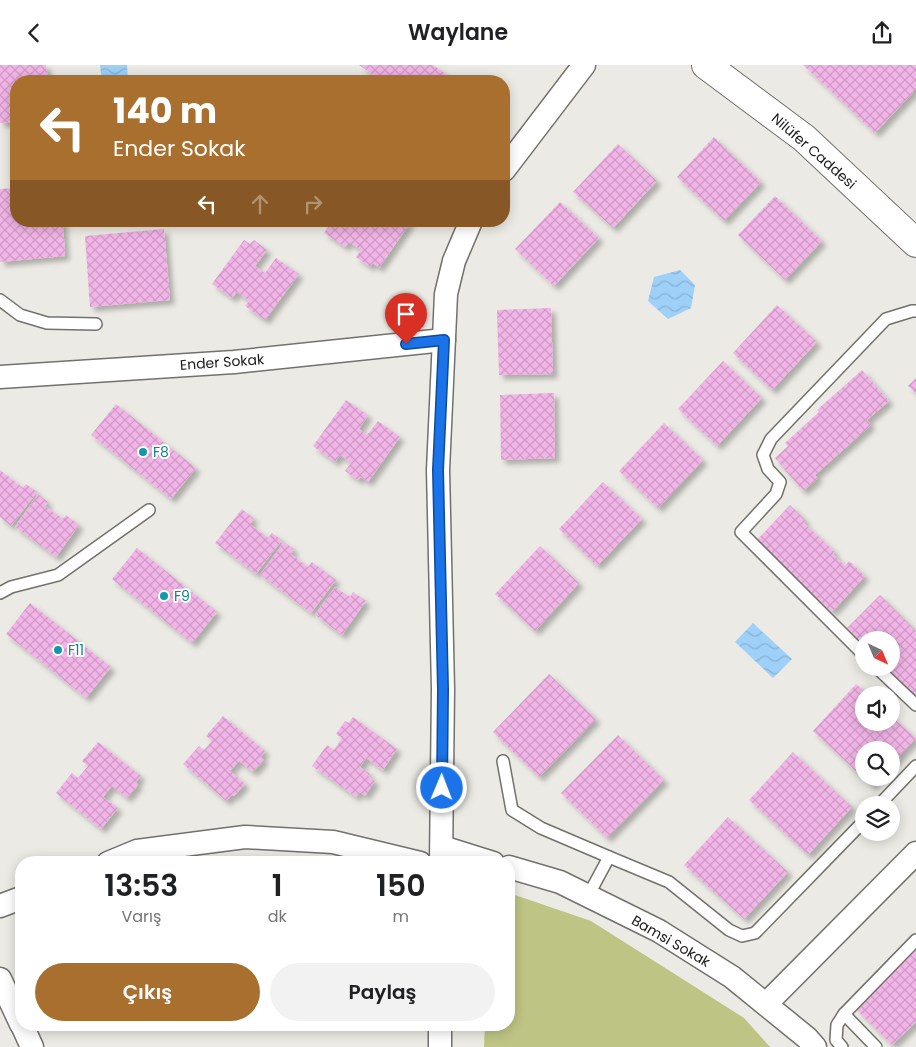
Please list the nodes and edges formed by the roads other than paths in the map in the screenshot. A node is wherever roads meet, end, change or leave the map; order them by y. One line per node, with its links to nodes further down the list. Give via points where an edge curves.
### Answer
1 (584, 65): 3 (street)
2 (706, 65): 5 (street, Nilüfer Caddesi, via 804,139)
3 (510, 162)
4 (468, 227): 9 (street, via 454,261 446,294)
5 (916, 243)
6 (0, 299): 8 (lane, via 20,315 47,323)
7 (916, 311): 13 (lane, via 886,319 771,439 762,455 768,469 780,482 776,494 741,532)
8 (96, 324)
9 (444, 340): 10 (street, Ender Sokak, via 234,362); 21 (street, via 438,470 443,689)
10 (0, 377)
11 (149, 510): 12 (lane, via 58,575)
12 (0, 593)
13 (855, 646)
14 (885, 676): 15 (lane)
15 (916, 705)
16 (503, 761): 24 (lane, via 512,810 540,828)
17 (916, 766): 18 (lane)
18 (888, 796)
19 (855, 830): 24 (lane, via 756,933 742,936 729,931 669,882)
20 (916, 853): 31 (street)
21 (442, 855)
22 (125, 856): 23 (street, via 137,851 245,837 333,842)
23 (391, 856)
24 (609, 857): 26 (lane)
25 (515, 869): 26 (street, Bamsi Sokak)
26 (588, 896): 31 (street, Bamsi Sokak, via 658,931 732,977)
27 (15, 900): 28 (street)
28 (0, 906)
29 (916, 941): 33 (lane)
30 (0, 979): 32 (street)
31 (766, 1005): 38 (street, Bamsi Sokak)
32 (15, 1010)
33 (844, 1014): 39 (lane, via 837,1025 836,1040); 40 (lane)
34 (25, 1031): 36 (street)
35 (440, 1031): 37 (street)
36 (32, 1047)
37 (440, 1047)
38 (815, 1047)
39 (842, 1047)
40 (876, 1047)

